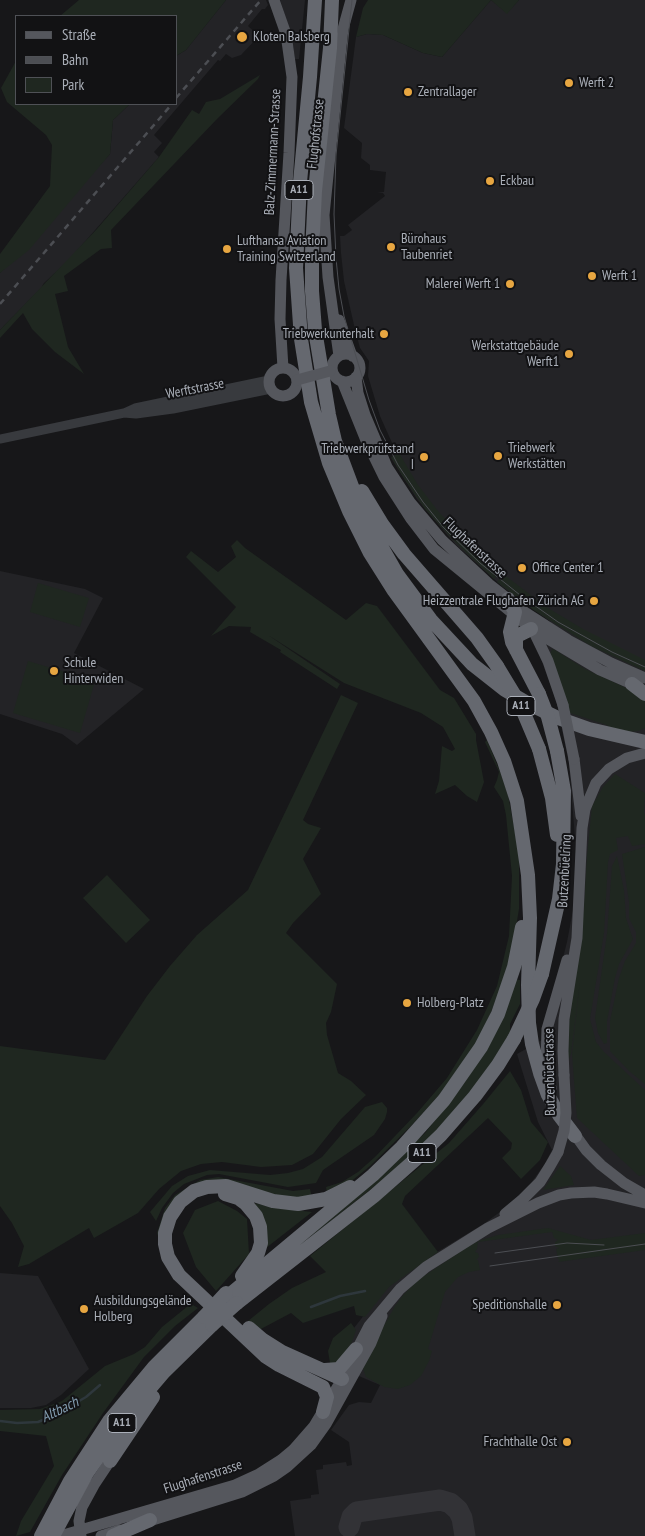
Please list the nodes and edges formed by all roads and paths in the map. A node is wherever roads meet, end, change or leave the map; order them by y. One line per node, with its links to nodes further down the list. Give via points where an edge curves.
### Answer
1 (274, 0): 9 (main road, Balz-Zimmermann-Strasse, via 286,34 292,77 280,295)
2 (315, 0): 31 (highway, A11, via 296,268 303,358 316,420 326,455 370,553 474,701 491,732 512,782)
3 (332, 0): 6 (highway, A11, via 313,220 312,291)
4 (351, 0): 5 (main road, Flughofstrasse, via 343,29 324,214)
5 (332, 302): 7 (main road, Flughofstrasse); 8 (main road, Flughofstrasse)
6 (317, 348): 27 (highway, via 331,426 350,482 389,560 431,620 472,664 512,695 566,721); 33 (highway, A11, bridge, via 339,438 370,505 404,554 477,638 497,666 520,704 539,748 552,798 558,843)
7 (339, 356): 8 (main road); 10 (main road)
8 (352, 356): 11 (main road, via 359,364)
9 (283, 368): 12 (main road, via 294,373); 14 (main road, via 276,370)
10 (332, 370): 12 (main road, bridge); 13 (main road)
11 (356, 377): 13 (main road); 16 (main road, Flughafenstrasse, via 365,415 383,458 404,493 442,540)
12 (297, 380): 14 (main road, via 295,389 288,395 278,395)
13 (342, 381): 17 (main road, Flughafenstrasse, via 374,459 411,519 434,549)
14 (270, 385): 15 (street, Werftstrasse, via 135,408)
15 (0, 439)
16 (508, 599): 17 (highway); 22 (main road, Flughafenstrasse, via 553,632)
17 (516, 616): 18 (main road, Flughafenstrasse); 20 (highway, via 510,634)
18 (532, 630): 19 (main road); 20 (highway, via 518,636 515,643); 21 (main road)
19 (551, 641): 21 (main road); 22 (main road, via 560,640 584,654); 24 (main road, via 591,665)
20 (517, 653): 33 (highway, bridge, via 548,717 563,779 562,877)
21 (545, 654): 30 (main road, bridge, via 563,705 574,759)
22 (595, 654): 23 (main road, Flughafenstrasse)
23 (645, 678)
24 (638, 686): 25 (highway)
25 (645, 694)
26 (645, 732): 27 (highway)
27 (626, 737): 28 (highway)
28 (645, 742)
29 (645, 753): 30 (main road, via 627,758 608,769 596,784 585,809)
30 (582, 828): 32 (main road, Butzenbüelring)
31 (524, 842): 34 (highway, via 530,904 528,985 532,1044 548,1095); 35 (highway, A11, via 524,916 514,967 498,1014 481,1047 448,1094 417,1132)
32 (578, 917): 34 (main road, via 549,1020 545,1046 550,1084); 38 (main road, Butzenbüelstrasse, bridge, via 564,1018 566,1113 558,1152 534,1188)
33 (554, 923): 39 (highway, A11, bridge, via 533,1000 514,1039 475,1096 441,1135 374,1196)
34 (574, 1136): 36 (main road, via 609,1172)
35 (373, 1175): 39 (highway, A11); 44 (highway, via 334,1196 298,1204 273,1201 226,1186 207,1187 184,1198 168,1222 166,1250 179,1275 265,1356)
36 (645, 1195)
37 (645, 1203): 38 (main road, Butzenbüelstrasse, via 594,1192 571,1193 538,1203)
38 (488, 1228): 40 (main road, Butzenbüelstrasse, via 413,1276)
39 (230, 1297): 41 (highway, A11, bridge); 43 (highway, via 255,1259 261,1232 256,1216 242,1201 228,1194 211,1193 189,1203 178,1218 173,1236 180,1261 263,1340)
40 (386, 1307): 42 (main road, Butzenbüelstrasse, via 369,1326); 45 (main road, Butzenbüelstrasse, via 371,1342)
41 (208, 1323): 47 (highway); 50 (highway, A11, via 154,1367 109,1421 70,1482); 51 (highway, A11, via 129,1414 87,1473)
42 (356, 1349): 43 (highway, via 339,1369); 45 (main road, Butzenbüelstrasse)
43 (319, 1369): 45 (highway)
44 (305, 1376): 45 (highway); 46 (highway, via 321,1384 326,1392)
45 (344, 1382): 46 (main road, Flughafenstrasse); 48 (main road, Flughafenstrasse, via 319,1435 274,1476 233,1495)
46 (323, 1412): 49 (main road, Flughafenstrasse, via 293,1450 259,1474 235,1485)
47 (110, 1461): 49 (main road, via 82,1507 78,1521)
48 (150, 1520): 53 (main road, Flughafenstrasse); 54 (highway)
49 (81, 1533): 52 (main road, Flughafenstrasse)
50 (41, 1536)
51 (53, 1536)
52 (61, 1536)
53 (101, 1536)
54 (113, 1536)

